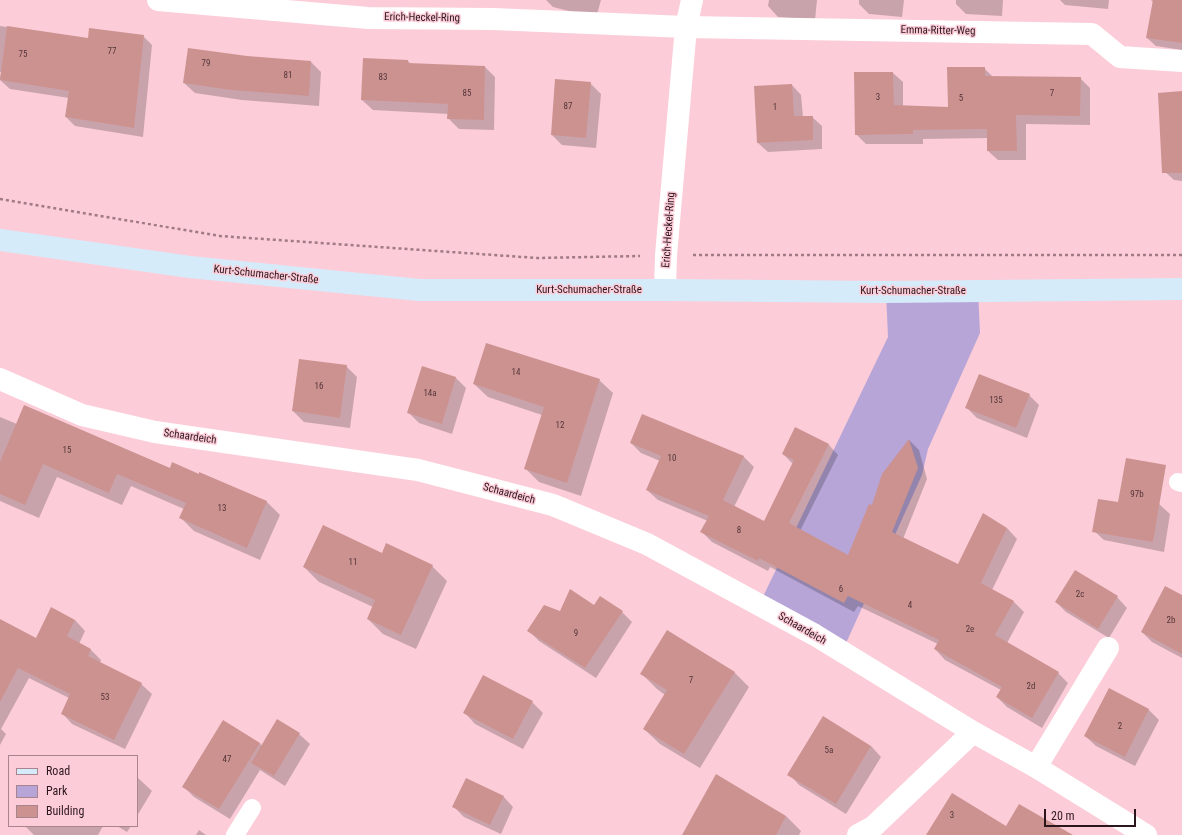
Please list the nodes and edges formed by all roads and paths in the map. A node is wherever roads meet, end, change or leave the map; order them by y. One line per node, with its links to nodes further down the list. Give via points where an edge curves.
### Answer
1 (158, 0): 3 (street, Erich-Heckel-Ring, via 368,18 494,19)
2 (692, 0): 3 (street, Erich-Heckel-Ring)
3 (686, 26): 4 (street, Emma-Ritter-Weg, via 1092,34 1120,57); 7 (street, Erich-Heckel-Ring)
4 (1182, 61)
5 (0, 199): 7 (path, via 220,236 537,258)
6 (0, 240): 10 (main road, Kurt-Schumacher-Straße, via 190,268 419,290)
7 (666, 255): 8 (path); 10 (street, Erich-Heckel-Ring)
8 (1182, 255)
9 (1182, 289): 10 (main road, Kurt-Schumacher-Straße, via 886,292)
10 (666, 290)
11 (0, 379): 13 (street, Schaardeich, via 82,415 133,427 418,470 554,505 647,544 815,635)
12 (1108, 648): 14 (street)
13 (973, 732): 14 (street, Schaardeich); 17 (street, via 873,827)
14 (1036, 767): 18 (street, Schaardeich)
15 (252, 808): 16 (lane)
16 (235, 835)
17 (858, 835)
18 (1146, 835)

